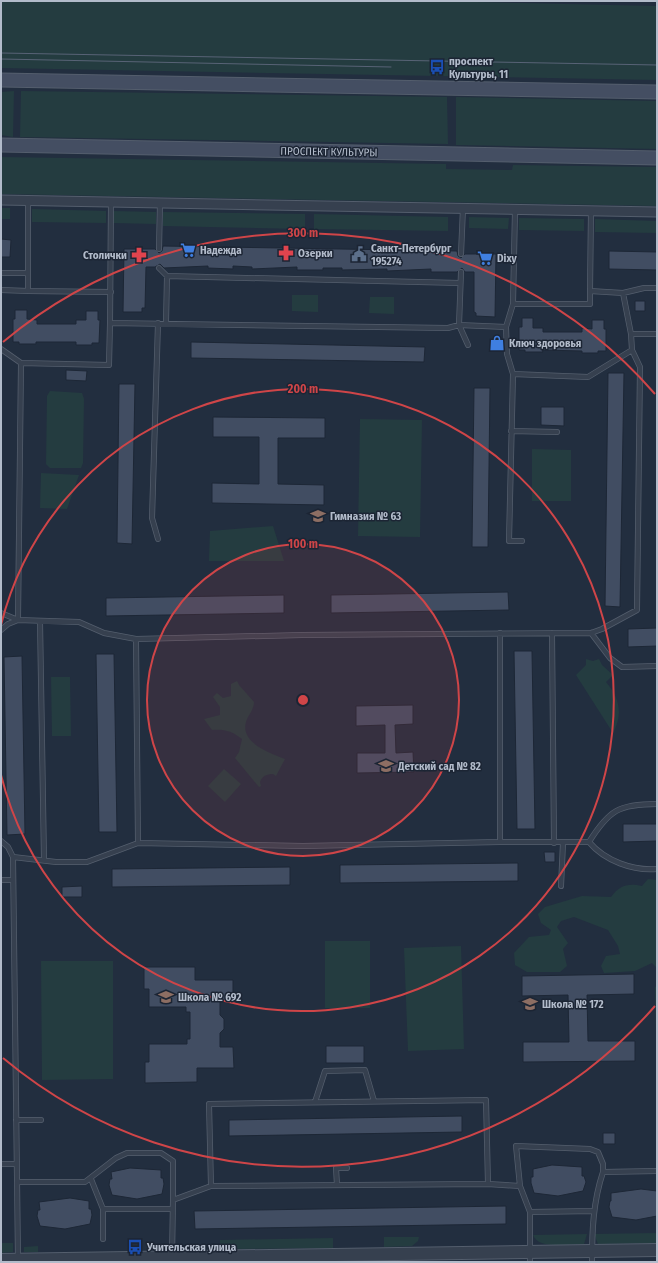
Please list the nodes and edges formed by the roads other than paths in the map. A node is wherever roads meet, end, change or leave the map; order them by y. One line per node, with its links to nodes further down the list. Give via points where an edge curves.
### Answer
1 (1, 80): 2 (main road)
2 (657, 92)
3 (1, 146): 4 (main road, ПРОСПЕКТ КУЛЬТУРЫ)
4 (657, 158)
5 (1, 200): 6 (street)
6 (28, 201): 7 (street); 18 (lane)
7 (111, 203): 8 (street); 25 (lane)
8 (160, 204): 9 (street); 13 (lane)
9 (463, 208): 10 (street); 14 (lane)
10 (514, 210): 11 (street); 27 (lane)
11 (591, 211): 12 (street); 24 (lane)
12 (657, 212)
13 (159, 249)
14 (461, 254)
15 (159, 268): 19 (lane)
16 (461, 272): 20 (lane)
17 (1, 273): 18 (lane)
18 (28, 274): 23 (lane)
19 (167, 276): 20 (lane); 30 (lane)
20 (460, 283): 31 (lane)
21 (657, 288): 26 (lane)
22 (1, 290): 23 (lane)
23 (28, 291): 25 (lane)
24 (590, 291): 26 (lane); 27 (lane, via 590,304)
25 (111, 292): 28 (lane)
26 (623, 293): 33 (lane)
27 (513, 304): 32 (lane)
28 (110, 323): 29 (lane); 38 (lane, via 109,366)
29 (158, 323): 30 (lane); 42 (lane, via 152,518)
30 (166, 323): 31 (lane, via 448,328)
31 (459, 325): 32 (lane); 35 (lane)
32 (506, 327): 39 (lane, via 507,354)
33 (632, 334): 34 (lane); 37 (lane)
34 (657, 334)
35 (468, 345)
36 (1, 349): 38 (lane)
37 (632, 350): 39 (lane, via 588,377); 50 (lane, via 640,367 637,610)
38 (21, 363): 45 (lane)
39 (513, 374): 40 (lane)
40 (511, 431): 41 (lane); 43 (lane, via 509,540)
41 (557, 432)
42 (158, 539)
43 (522, 541)
44 (1, 613): 45 (lane)
45 (18, 620): 46 (lane); 47 (lane)
46 (40, 621): 51 (lane, via 80,622 104,633); 61 (lane)
47 (1, 630)
48 (500, 633): 49 (lane); 51 (lane); 55 (lane)
49 (552, 633): 50 (lane); 58 (lane)
50 (590, 633): 52 (lane, via 610,658 622,667)
51 (136, 639): 57 (lane)
52 (657, 666)
53 (657, 804): 56 (lane, via 627,806 612,813)
54 (1, 841): 60 (lane)
55 (500, 842): 57 (lane, via 303,846); 58 (lane)
56 (590, 842): 59 (lane); 62 (lane, via 601,854 634,868)
57 (138, 843): 61 (lane, via 87,862)
58 (554, 843): 59 (lane)
59 (563, 843): 65 (lane)
60 (13, 857): 61 (lane); 64 (lane)
61 (44, 860)
62 (657, 869)
63 (1, 880): 64 (lane)
64 (13, 880): 68 (lane)
65 (561, 886)
66 (374, 1101): 67 (lane); 67 (lane, via 365,1070 325,1071); 77 (lane, via 486,1100)
67 (315, 1102): 79 (lane, via 209,1104)
68 (16, 1120): 69 (lane); 71 (lane)
69 (41, 1120)
70 (1, 1164): 71 (lane)
71 (16, 1164): 76 (lane)
72 (347, 1168): 78 (lane, via 336,1168)
73 (657, 1171): 74 (lane)
74 (603, 1172): 80 (lane, via 598,1152 590,1149 516,1146); 84 (lane, via 596,1193)
75 (91, 1179): 76 (lane, via 85,1182); 81 (lane, via 126,1153 161,1153 173,1161); 82 (lane)
76 (17, 1182): 94 (lane)
77 (488, 1184): 78 (lane); 80 (lane)
78 (337, 1185): 79 (lane)
79 (211, 1186): 81 (lane)
80 (520, 1186): 85 (lane)
81 (173, 1200): 83 (lane)
82 (103, 1209): 83 (lane); 86 (lane)
83 (172, 1209): 92 (lane)
84 (594, 1211): 85 (lane); 88 (lane)
85 (530, 1212): 90 (lane)
86 (103, 1239)
87 (657, 1250): 88 (street)
88 (592, 1256): 90 (street)
89 (500, 1257): 90 (street); 93 (street)
90 (530, 1257)
91 (87, 1260): 92 (street); 94 (street)
92 (172, 1260): 93 (street)
93 (193, 1260)
94 (10, 1261)

